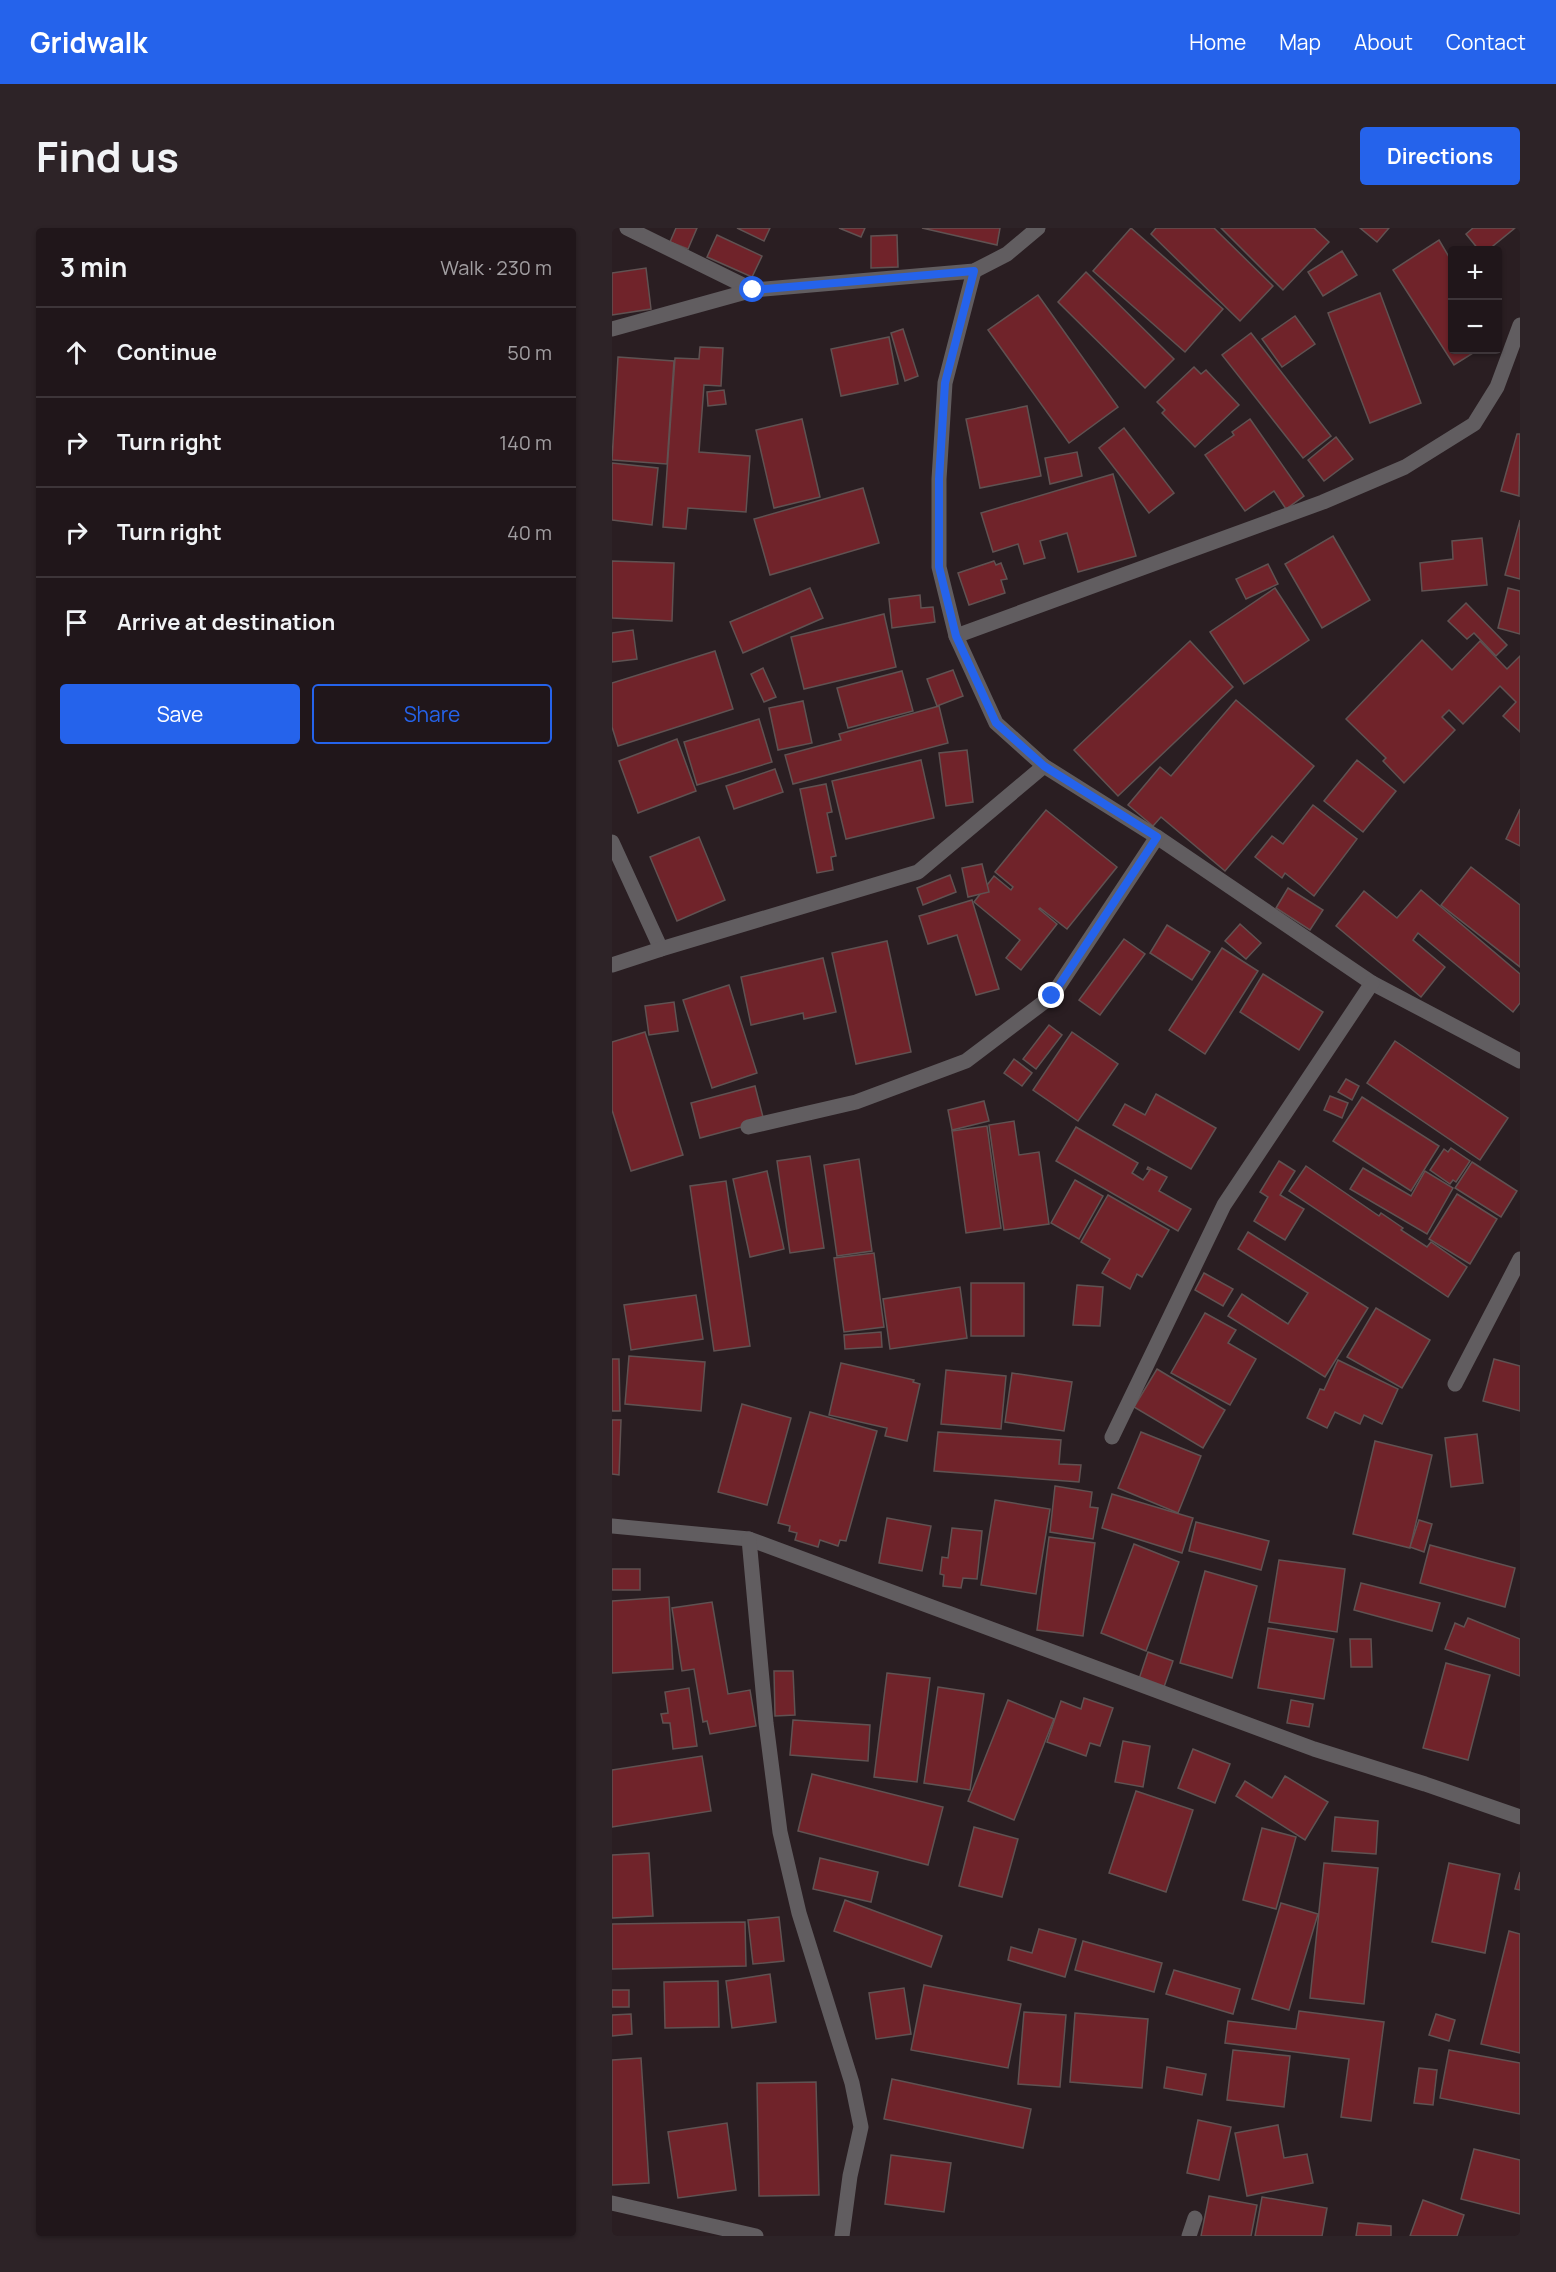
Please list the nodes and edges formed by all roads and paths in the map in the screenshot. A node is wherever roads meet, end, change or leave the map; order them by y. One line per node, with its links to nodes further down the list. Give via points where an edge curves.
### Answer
1 (627, 228): 4 (street)
2 (1038, 228): 3 (street, via 1007,255)
3 (974, 271): 4 (street); 7 (street, via 945,383 939,479 939,567)
4 (753, 290): 6 (street)
5 (1520, 325): 7 (street, via 1497,387 1474,424 1406,467 1323,502)
6 (612, 329)
7 (956, 636): 8 (street, via 996,723)
8 (1044, 766): 9 (street); 11 (street, via 918,872)
9 (1157, 837): 13 (street); 15 (street, via 1052,996 966,1061 856,1102)
10 (612, 842): 11 (street)
11 (661, 949): 12 (street)
12 (612, 965)
13 (1372, 984): 14 (street); 18 (street, via 1224,1205)
14 (1520, 1061)
15 (748, 1127)
16 (1520, 1259): 17 (street)
17 (1455, 1384)
18 (1113, 1437)
19 (612, 1526): 20 (street)
20 (749, 1539): 21 (street, via 1314,1749); 25 (street, via 780,1832 861,2127)
21 (1520, 1817)
22 (612, 2203): 24 (street)
23 (1195, 2218): 26 (street)
24 (756, 2236)
25 (842, 2236)
26 (1189, 2236)

